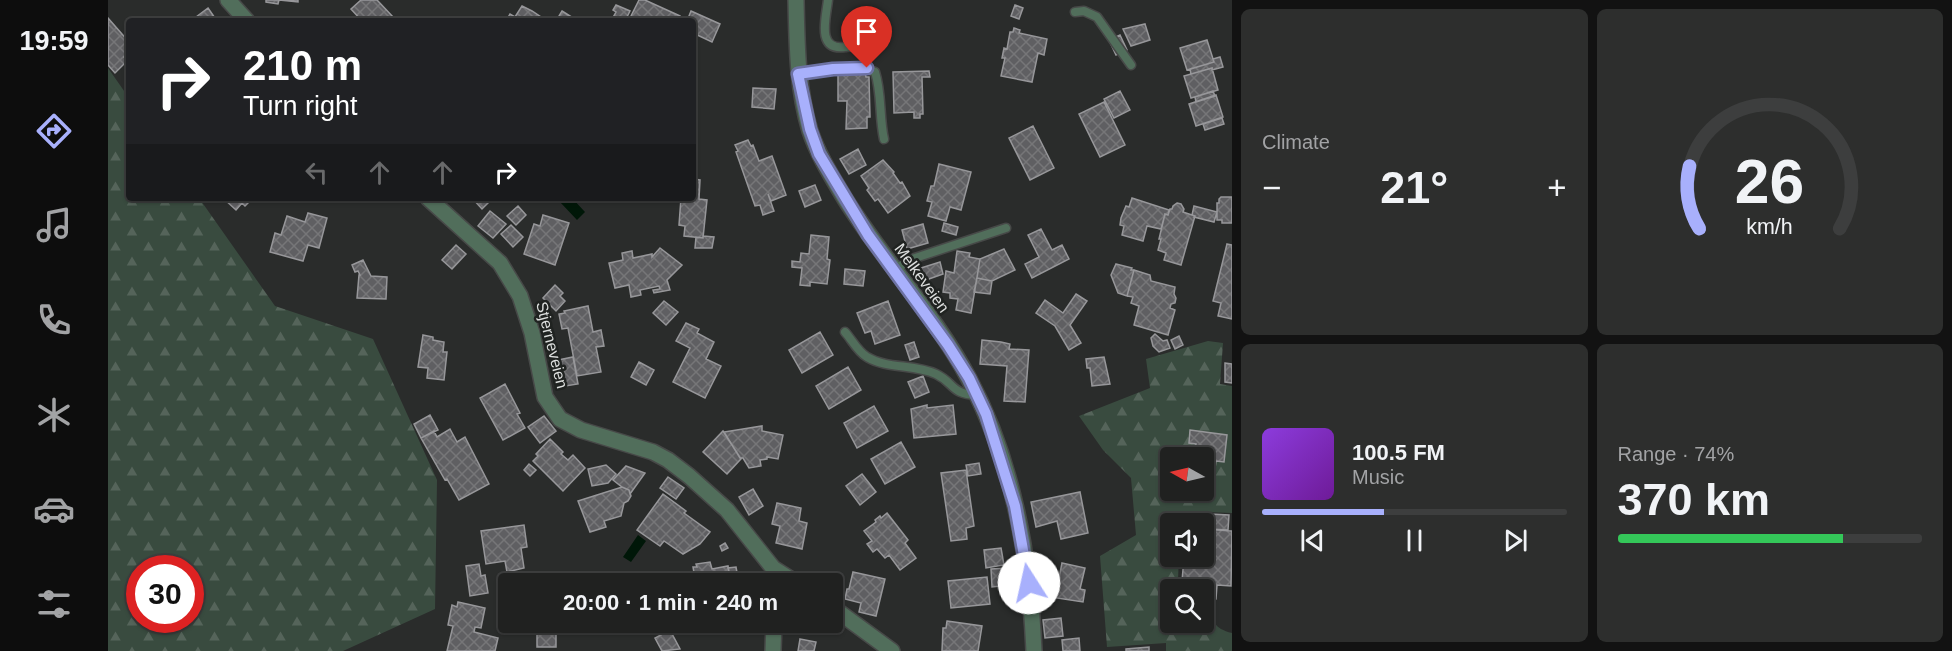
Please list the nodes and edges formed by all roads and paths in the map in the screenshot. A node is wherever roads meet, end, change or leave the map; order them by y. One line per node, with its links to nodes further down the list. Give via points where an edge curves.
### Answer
1 (228, 0): 5 (street)
2 (796, 0): 8 (street, Melkeveien)
3 (828, 0): 6 (lane, via 825,32 831,45 860,45)
4 (1075, 12): 7 (lane, via 1097,16)
5 (244, 18)
6 (866, 39)
7 (1131, 65)
8 (798, 74): 9 (lane, via 867,68 875,72); 12 (street, Melkeveien, via 819,154)
9 (884, 139)
10 (431, 201): 15 (street, Stjerneveien, via 500,263 520,296 545,397 560,419 668,460 727,510)
11 (1005, 228): 12 (lane, via 912,259)
12 (894, 270): 14 (street, Melkeveien, via 948,345)
13 (845, 332): 14 (lane, via 867,358 924,370 938,375 963,394)
14 (977, 395): 22 (street, Melkeveien, via 1015,506 1029,583)
15 (773, 568): 16 (street); 17 (street, Stjerneveien)
16 (773, 573)
17 (781, 573)
18 (843, 615): 21 (street)
19 (774, 633): 20 (street)
20 (773, 651)
21 (892, 651)
22 (1034, 651)

